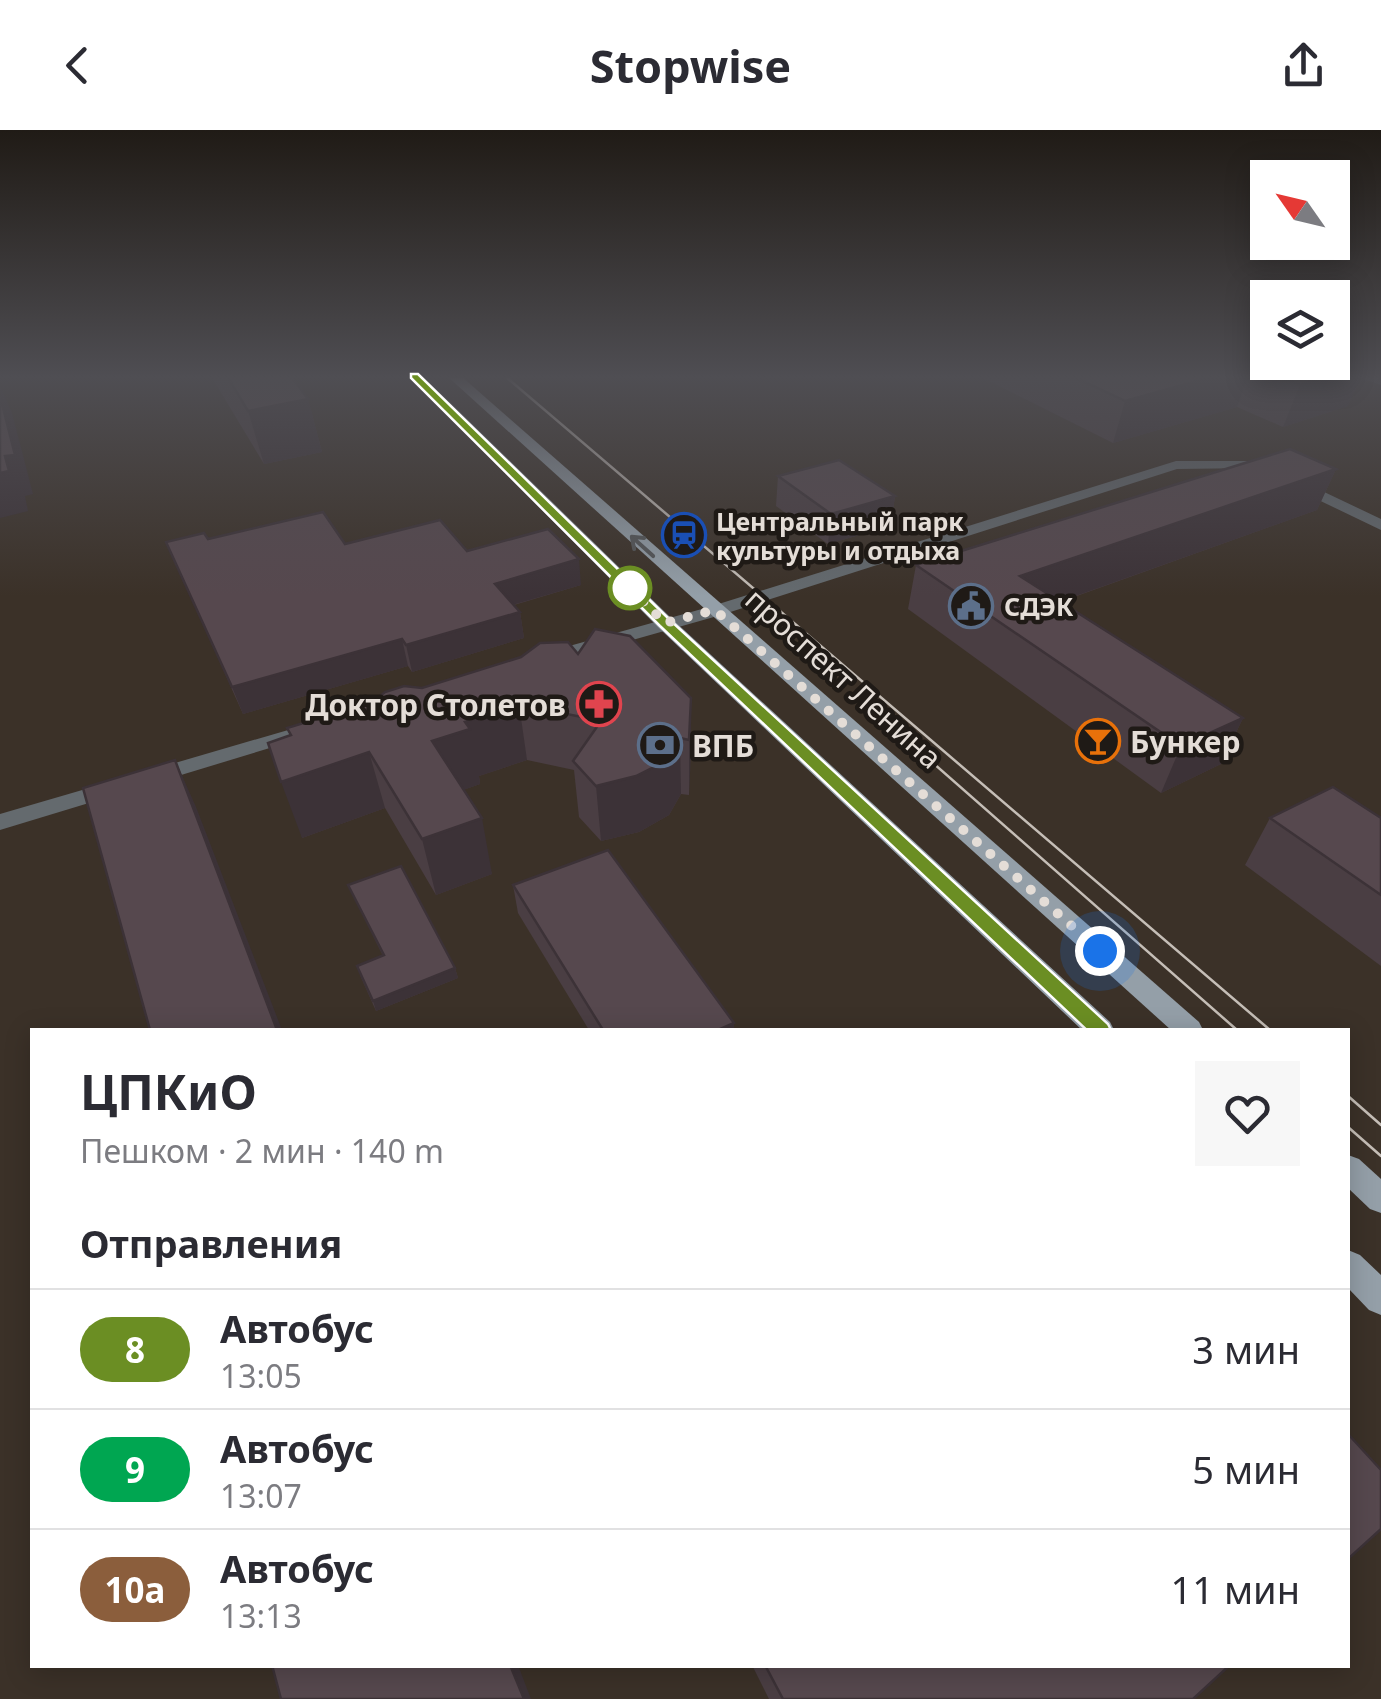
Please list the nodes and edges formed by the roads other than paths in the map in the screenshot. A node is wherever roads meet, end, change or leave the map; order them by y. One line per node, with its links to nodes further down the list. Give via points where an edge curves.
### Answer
1 (488, 449): 5 (main road)
2 (535, 449): 4 (main road, проспект Ленина, one-way to 2)
3 (1381, 525): 4 (street, via 1254,464 1176,466)
4 (715, 610): 5 (street); 10 (main road, проспект Ленина)
5 (665, 623): 6 (street); 9 (main road)
6 (526, 664)
7 (338, 721): 8 (street)
8 (0, 822)
9 (1098, 1028)
10 (1187, 1028)
11 (1350, 1172): 12 (main road)
12 (1381, 1199)
13 (1350, 1268): 14 (main road)
14 (1381, 1298)

